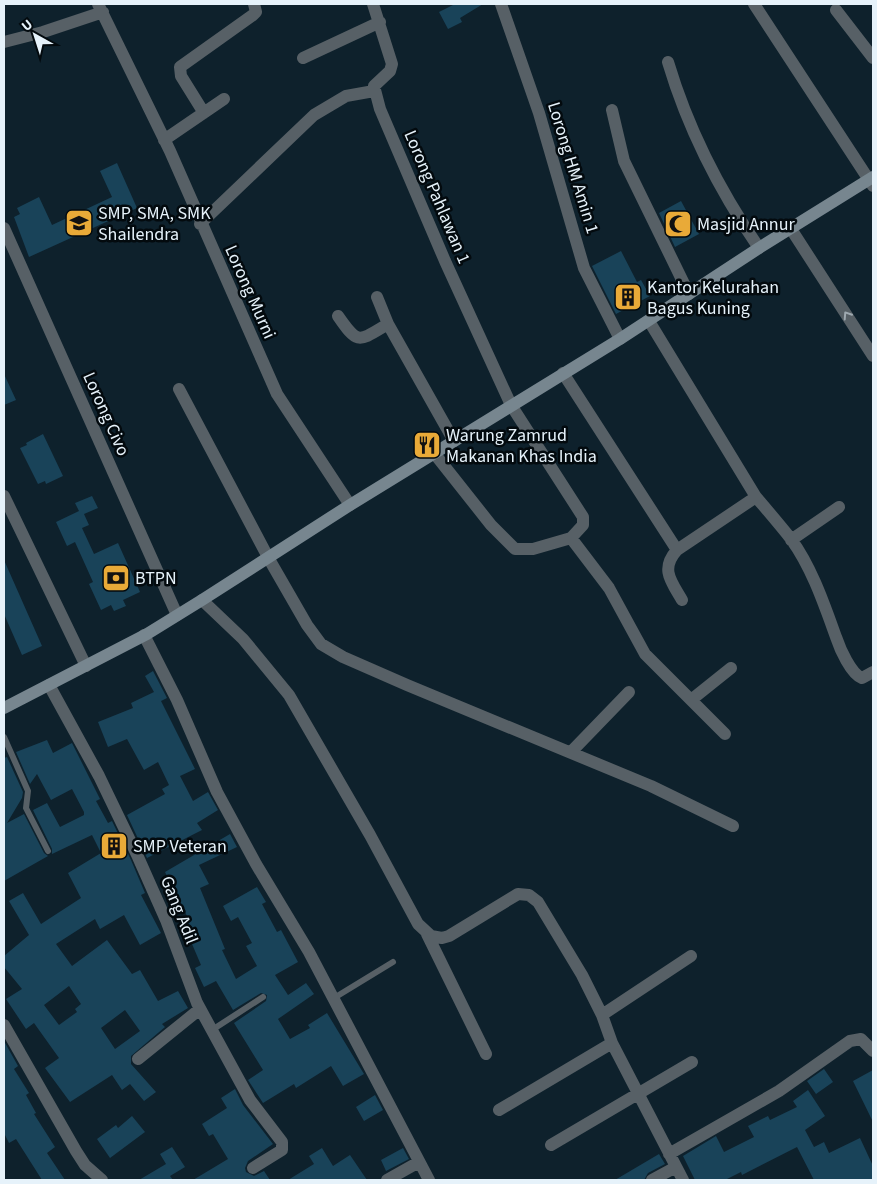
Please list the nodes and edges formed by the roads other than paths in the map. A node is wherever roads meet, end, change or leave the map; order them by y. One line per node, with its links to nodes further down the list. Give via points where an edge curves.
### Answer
1 (254, 4): 15 (street, via 256,12 253,16 180,67 181,76)
2 (373, 4): 7 (street)
3 (501, 4): 27 (street, Lorong HM Amin 1, via 539,113 584,268)
4 (754, 4): 17 (street)
5 (101, 8): 8 (street, via 42,32); 16 (street, Lorong Murni)
6 (836, 10): 10 (street)
7 (380, 22): 9 (street); 12 (street, via 392,66 375,84)
8 (4, 42)
9 (303, 58)
10 (873, 58)
11 (668, 62): 21 (street, via 702,154)
12 (374, 91): 18 (street, via 346,96 310,118); 31 (street, Lorong Pahlawan 1, via 445,261)
13 (224, 99): 15 (street)
14 (612, 110): 22 (street, via 624,161)
15 (204, 113): 16 (street)
16 (164, 140): 18 (street, Lorong Murni)
17 (872, 181): 20 (main road)
18 (200, 224): 36 (street, Lorong Murni, via 277,394)
19 (4, 228): 44 (street, Lorong Civo)
20 (791, 229): 21 (main road); 28 (street, one-way to 20)
21 (759, 248): 22 (main road)
22 (689, 294): 25 (main road)
23 (377, 297): 26 (street)
24 (338, 316): 26 (street, via 352,336 358,338)
25 (649, 321): 27 (main road); 35 (street)
26 (388, 324): 32 (street)
27 (620, 340): 29 (main road)
28 (873, 356)
29 (563, 373): 31 (main road); 40 (street)
30 (179, 389): 41 (street)
31 (511, 405): 32 (main road); 38 (street, Lorong Pahlawan 1, via 583,517 583,525)
32 (454, 441): 33 (main road)
33 (434, 453): 36 (main road); 38 (street, via 491,526 514,549 534,549)
34 (4, 496): 46 (street)
35 (756, 497): 39 (street); 40 (street)
36 (350, 505): 41 (main road)
37 (839, 508): 39 (street)
38 (571, 538): 51 (street, via 609,588 645,654)
39 (791, 540): 48 (street, via 823,600 838,644 855,673 862,678)
40 (677, 550): 43 (street, via 667,567)
41 (269, 558): 42 (main road); 55 (street, via 312,633 330,650 407,686)
42 (202, 600): 44 (main road); 58 (street, via 243,639 289,695 418,924)
43 (682, 600)
44 (177, 615): 45 (main road)
45 (144, 635): 46 (main road); 62 (street, via 177,700 217,792)
46 (86, 666): 49 (main road)
47 (731, 668): 51 (street)
48 (873, 672)
49 (49, 684): 52 (main road); 63 (street, Gang Adil, via 138,856)
50 (629, 692): 55 (street)
51 (691, 700): 53 (street)
52 (4, 708)
53 (725, 734)
54 (4, 738): 57 (lane, via 28,791 26,808)
55 (571, 752): 56 (street)
56 (733, 826)
57 (48, 851)
58 (427, 934): 64 (street, via 436,938 449,936 513,897 522,893 529,895 538,902); 69 (street)
59 (691, 956): 64 (street)
60 (393, 962): 62 (lane)
61 (263, 997): 66 (lane)
62 (334, 998): 76 (street)
63 (200, 1009): 66 (street, Gang Adil); 70 (street)
64 (602, 1015): 67 (street)
65 (4, 1025): 79 (street, via 76,1151 85,1165)
66 (212, 1030): 78 (street, Gang Adil, via 255,1108 284,1146 279,1153)
67 (612, 1043): 72 (street); 73 (street)
68 (873, 1051): 75 (street, via 862,1039 850,1041 779,1091)
69 (486, 1054)
70 (138, 1058)
71 (692, 1062): 72 (street)
72 (638, 1094): 74 (street); 75 (street)
73 (499, 1110)
74 (551, 1144)
75 (669, 1154): 77 (street)
76 (419, 1162): 80 (street); 81 (street)
77 (676, 1167): 82 (street); 83 (street)
78 (253, 1168)
79 (102, 1180)
80 (387, 1180)
81 (429, 1180)
82 (652, 1180)
83 (682, 1180)

